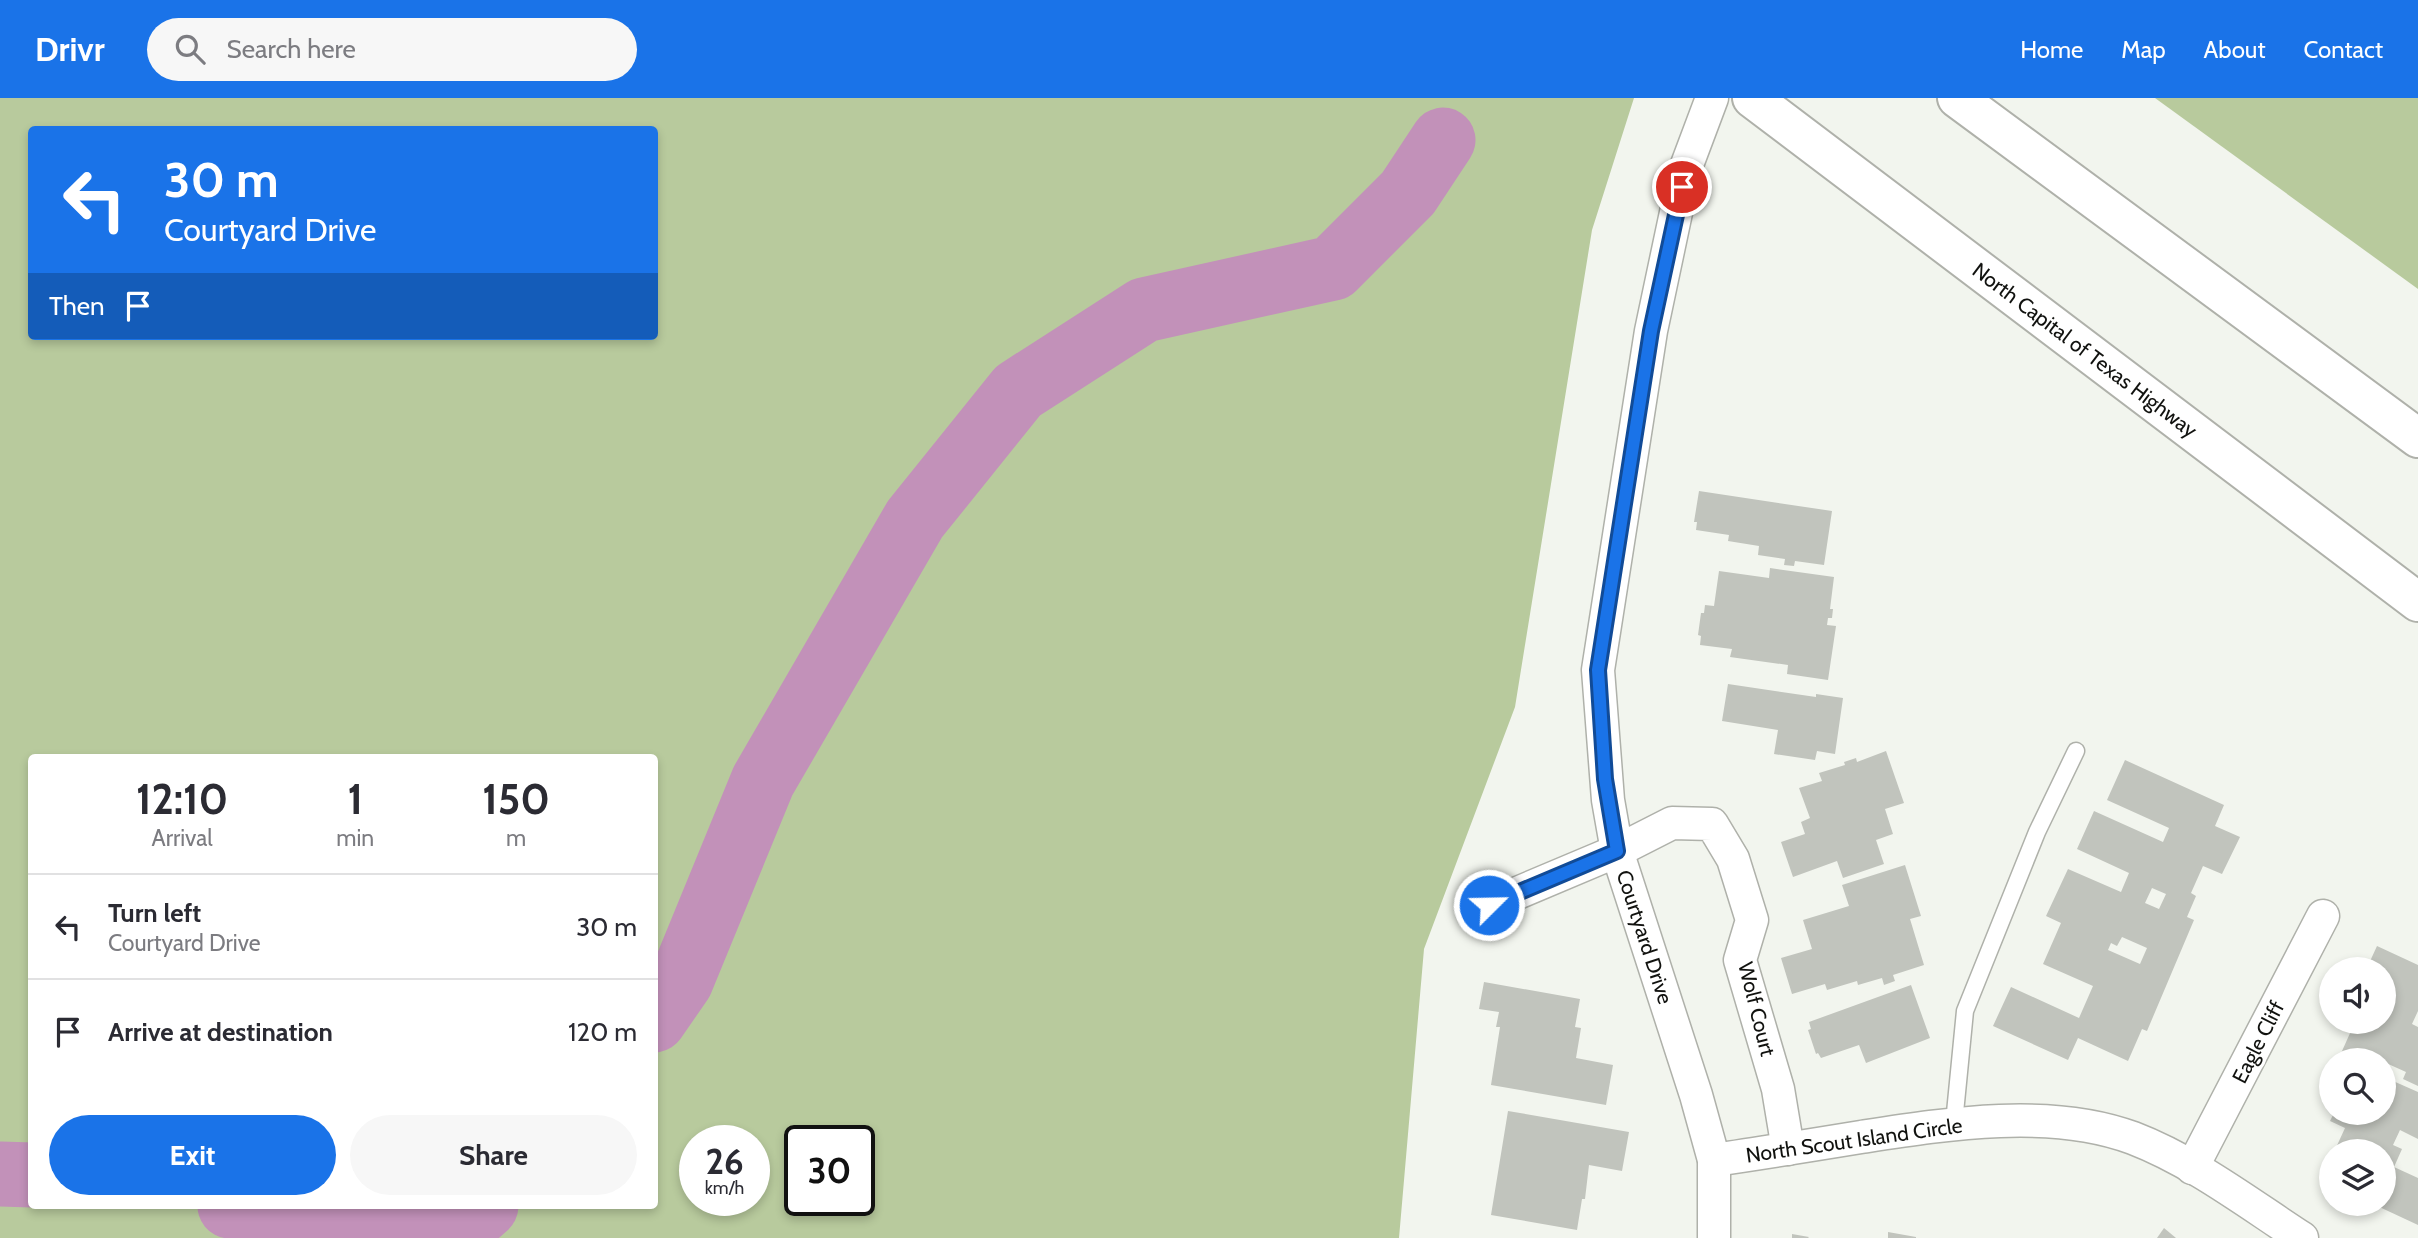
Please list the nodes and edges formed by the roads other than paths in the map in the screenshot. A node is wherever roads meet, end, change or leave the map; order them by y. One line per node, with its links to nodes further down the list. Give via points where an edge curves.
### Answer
1 (1712, 98): 7 (street, Courtyard Drive, via 1685,170 1651,331 1598,670 1606,788)
2 (1752, 98): 5 (highway, North Capital of Texas Highway)
3 (1957, 98): 4 (highway)
4 (2418, 438)
5 (2418, 603)
6 (2076, 751): 10 (lane, via 1965,1011)
7 (1617, 851): 8 (street, Wolf Court); 11 (street, Wolf Court, via 1672,823 1712,824 1733,859 1752,920 1740,960 1778,1090); 12 (street, Courtyard Drive)
8 (1489, 905)
9 (2323, 916): 13 (street, Eagle Cliff)
10 (1954, 1123): 11 (street, North Scout Island Circle); 13 (street, North Scout Island Circle, via 2033,1121 2091,1127 2133,1138)
11 (1788, 1149): 12 (street, North Scout Island Circle)
12 (1714, 1160): 14 (street, Courtyard Drive)
13 (2192, 1168): 15 (street, North Scout Island Circle)
14 (1714, 1238)
15 (2302, 1238)

